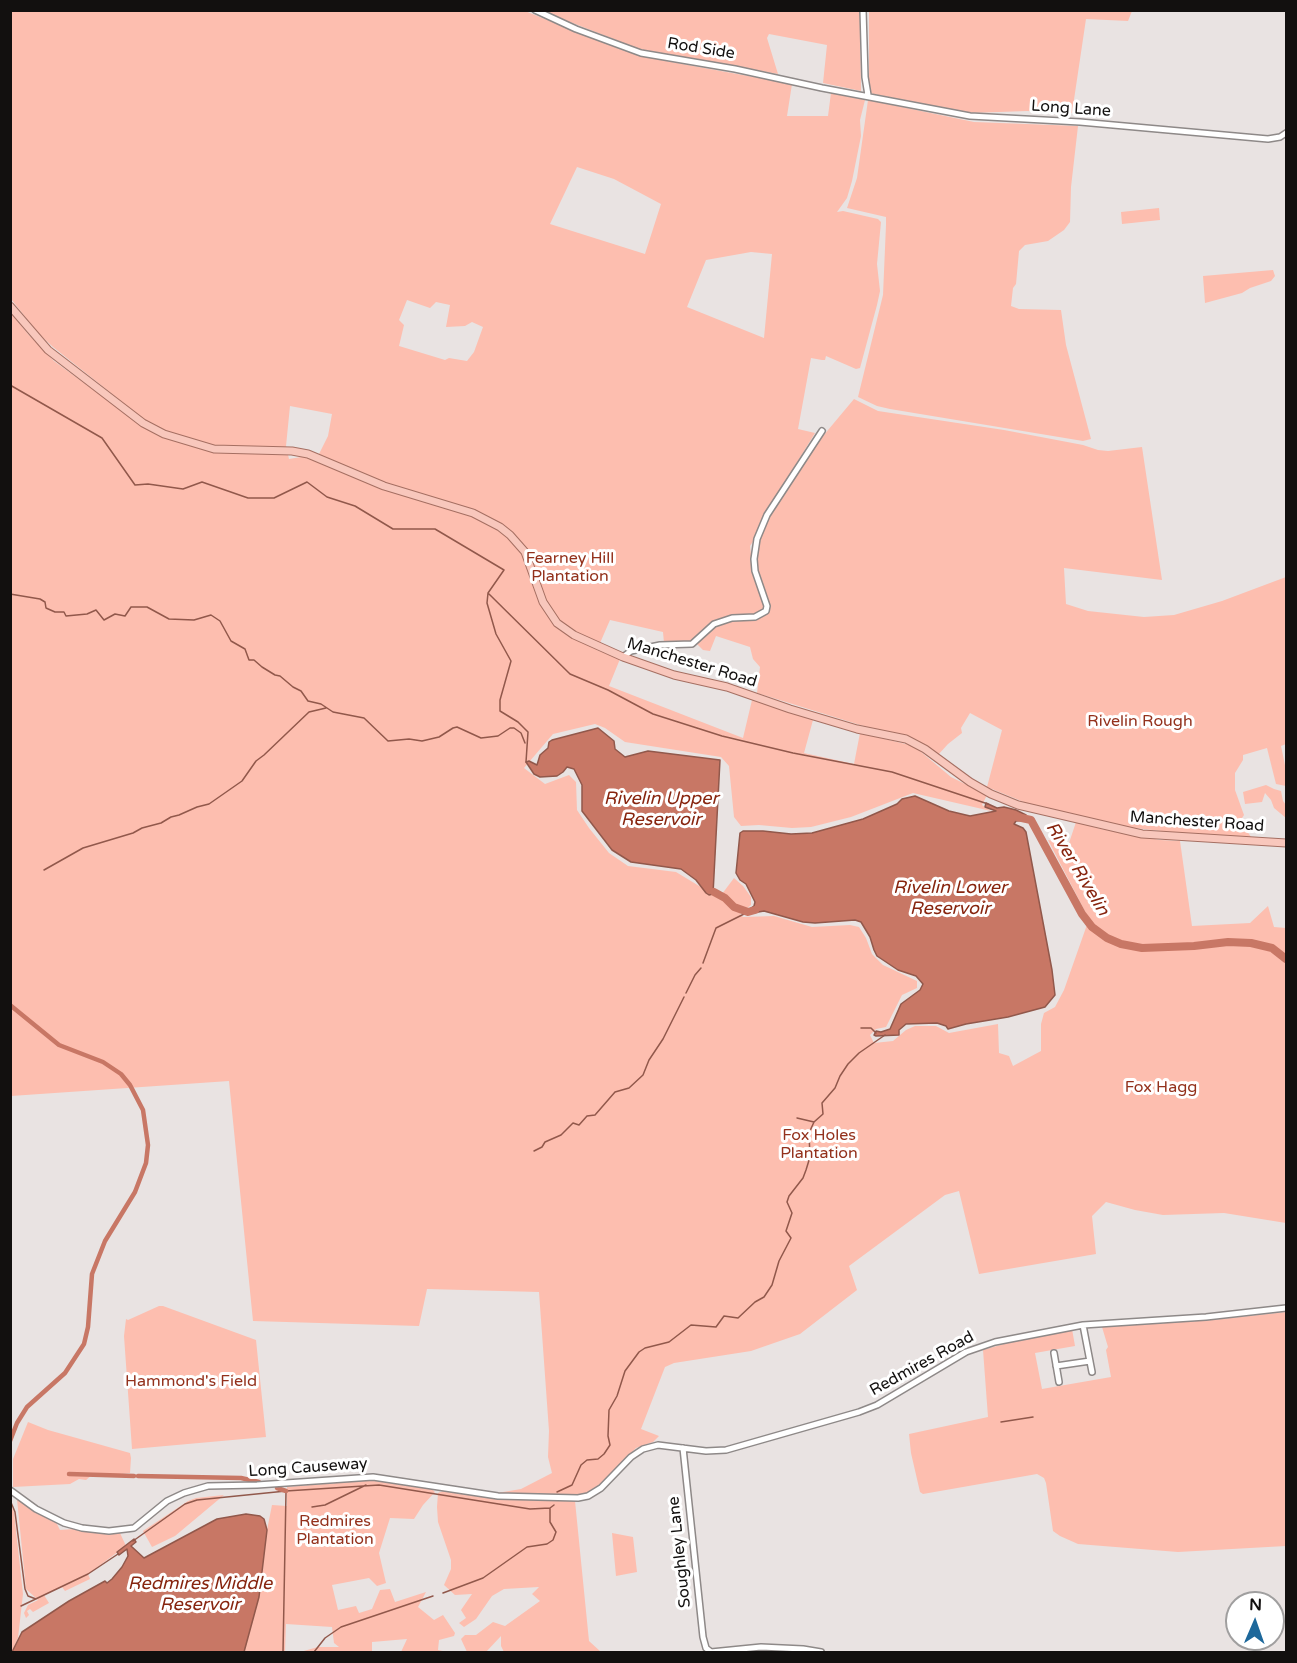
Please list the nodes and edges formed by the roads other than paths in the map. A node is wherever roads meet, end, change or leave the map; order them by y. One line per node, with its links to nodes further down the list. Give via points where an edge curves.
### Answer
1 (535, 10): 3 (street, Rod Side, via 640,53)
2 (864, 10): 3 (street)
3 (868, 95): 4 (street, Long Lane, via 970,116 1274,139)
4 (1287, 133)
5 (10, 306): 7 (main road, Manchester Road, via 48,350 143,423 164,434 214,448 308,454 384,486 473,513 500,526 525,552 543,602 557,623)
6 (822, 431): 7 (street, via 767,515 757,539 755,571 766,611 755,617 714,624 692,644 660,645 631,651)
7 (623, 657): 8 (main road, Manchester Road, via 857,729 906,739 970,782 1018,805 1142,834)
8 (1287, 843)
9 (1287, 1308): 10 (street, Redmires Road)
10 (1083, 1324): 12 (street); 16 (street, Redmires Road, via 980,1346 859,1412 732,1449)
11 (1054, 1353): 13 (street)
12 (1090, 1360): 13 (street); 14 (street)
13 (1056, 1366): 15 (street)
14 (1092, 1372)
15 (1059, 1382)
16 (683, 1448): 17 (street, Long Causeway, via 658,1445 643,1449 631,1456 601,1488 578,1498 498,1496 373,1477 218,1485 194,1489 171,1499 138,1526 121,1531 64,1523); 18 (street, Soughley Lane, via 703,1637 709,1651 761,1647)
17 (10, 1490)
18 (821, 1653)

